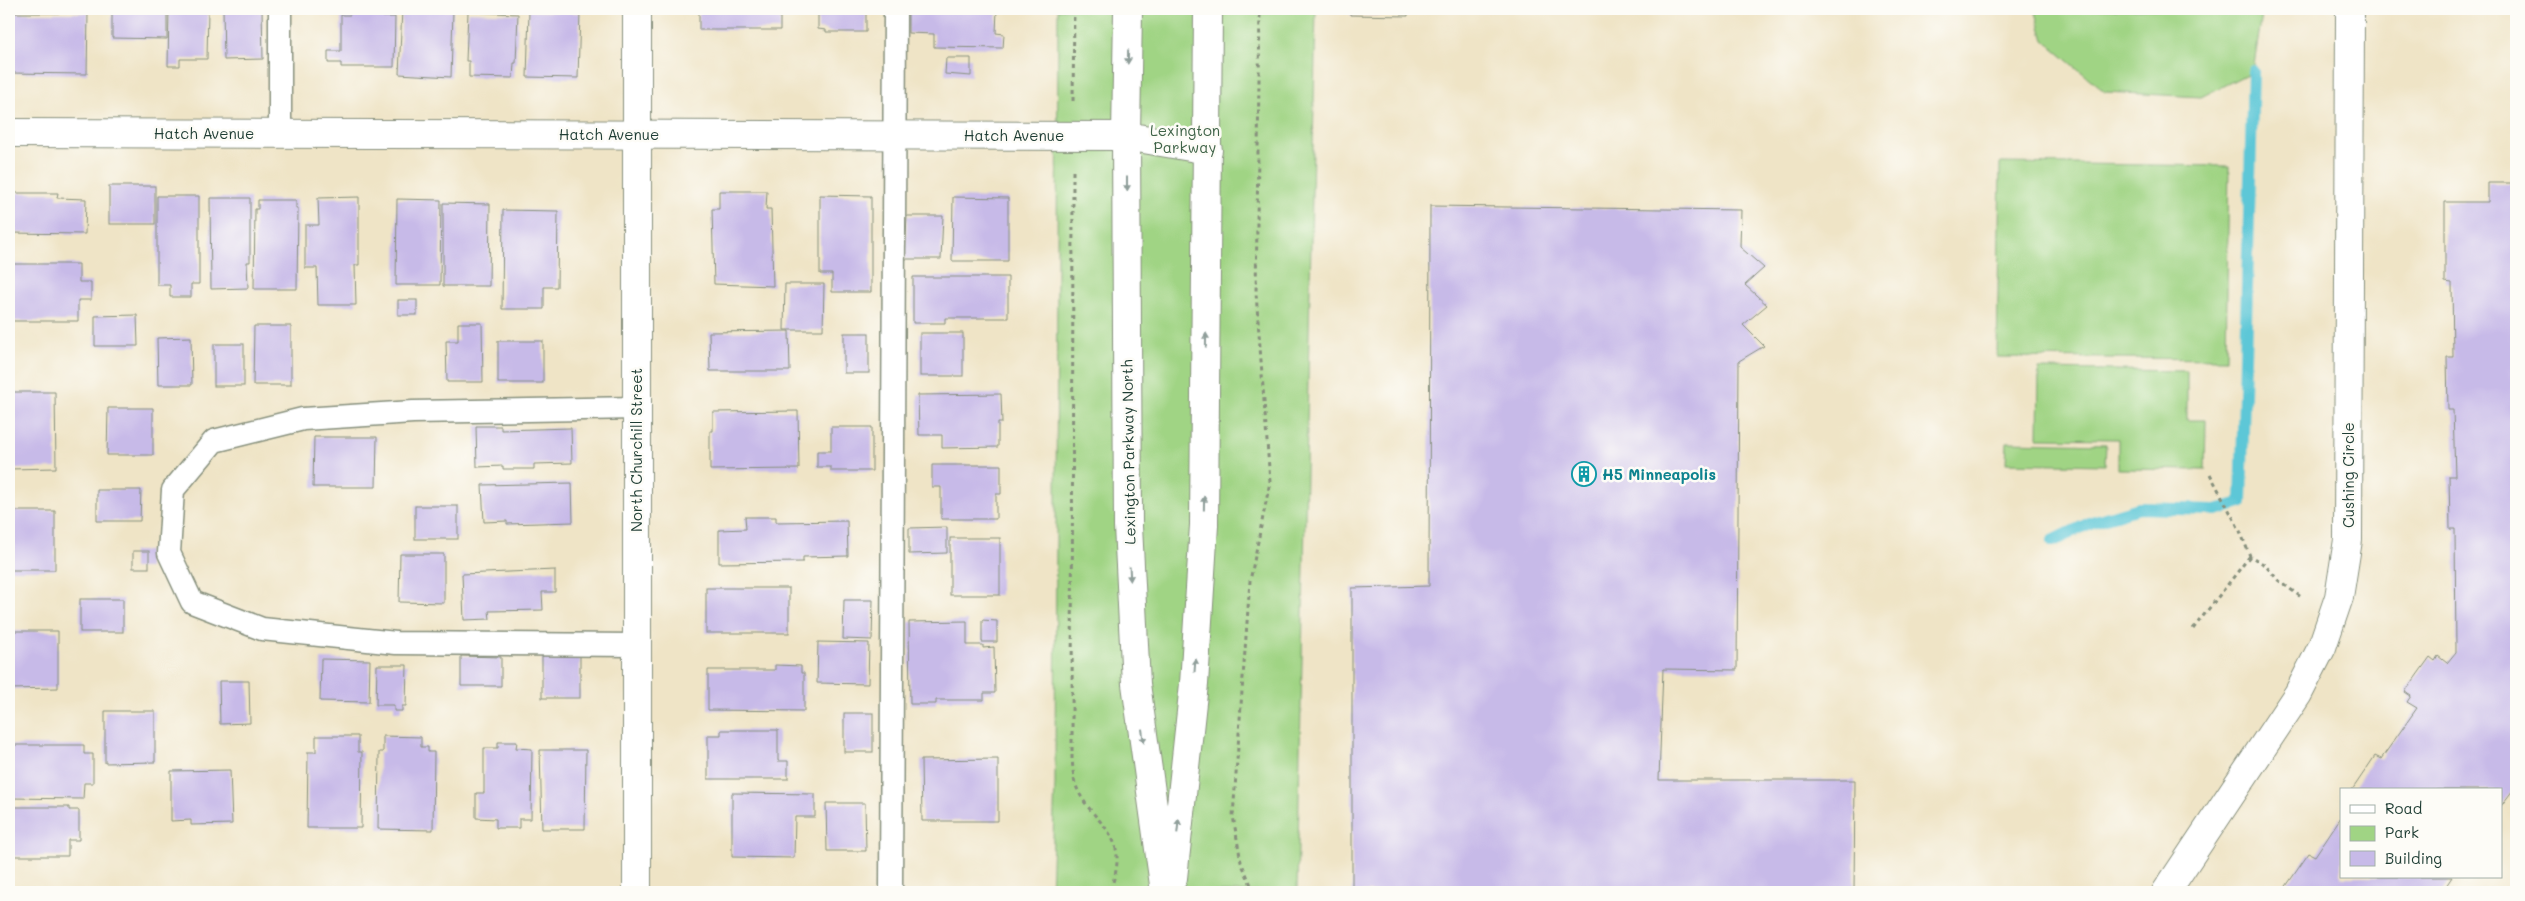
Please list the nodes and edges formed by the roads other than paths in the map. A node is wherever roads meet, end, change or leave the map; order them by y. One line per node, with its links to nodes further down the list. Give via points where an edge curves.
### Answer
1 (280, 9): 8 (lane)
2 (637, 9): 9 (street, North Churchill Street)
3 (896, 9): 10 (lane)
4 (1128, 9): 11 (street, Lexington Parkway North, one-way to 11)
5 (1208, 9): 12 (street)
6 (2350, 9): 19 (street, Cushing Circle, via 2348,540 2339,597 2322,648 2298,694)
7 (9, 133): 8 (street, Hatch Avenue)
8 (280, 134): 9 (street, Hatch Avenue)
9 (635, 134): 10 (street, Hatch Avenue); 13 (street, North Churchill Street)
10 (896, 135): 11 (street, Hatch Avenue); 16 (lane)
11 (1126, 136): 12 (street, Hatch Avenue); 17 (street, Lexington Parkway North, one-way to 17, via 1128,526 1136,684)
12 (1208, 150): 18 (street, one-way to 12, via 1194,684 1204,525)
13 (637, 408): 14 (street, North Churchill Street); 14 (lane, via 413,412 304,419 214,441 173,490 169,553 192,602 262,629 396,643)
14 (635, 645): 15 (street, North Churchill Street)
15 (637, 892)
16 (891, 892)
17 (1165, 892)
18 (1171, 892)
19 (2166, 892)

